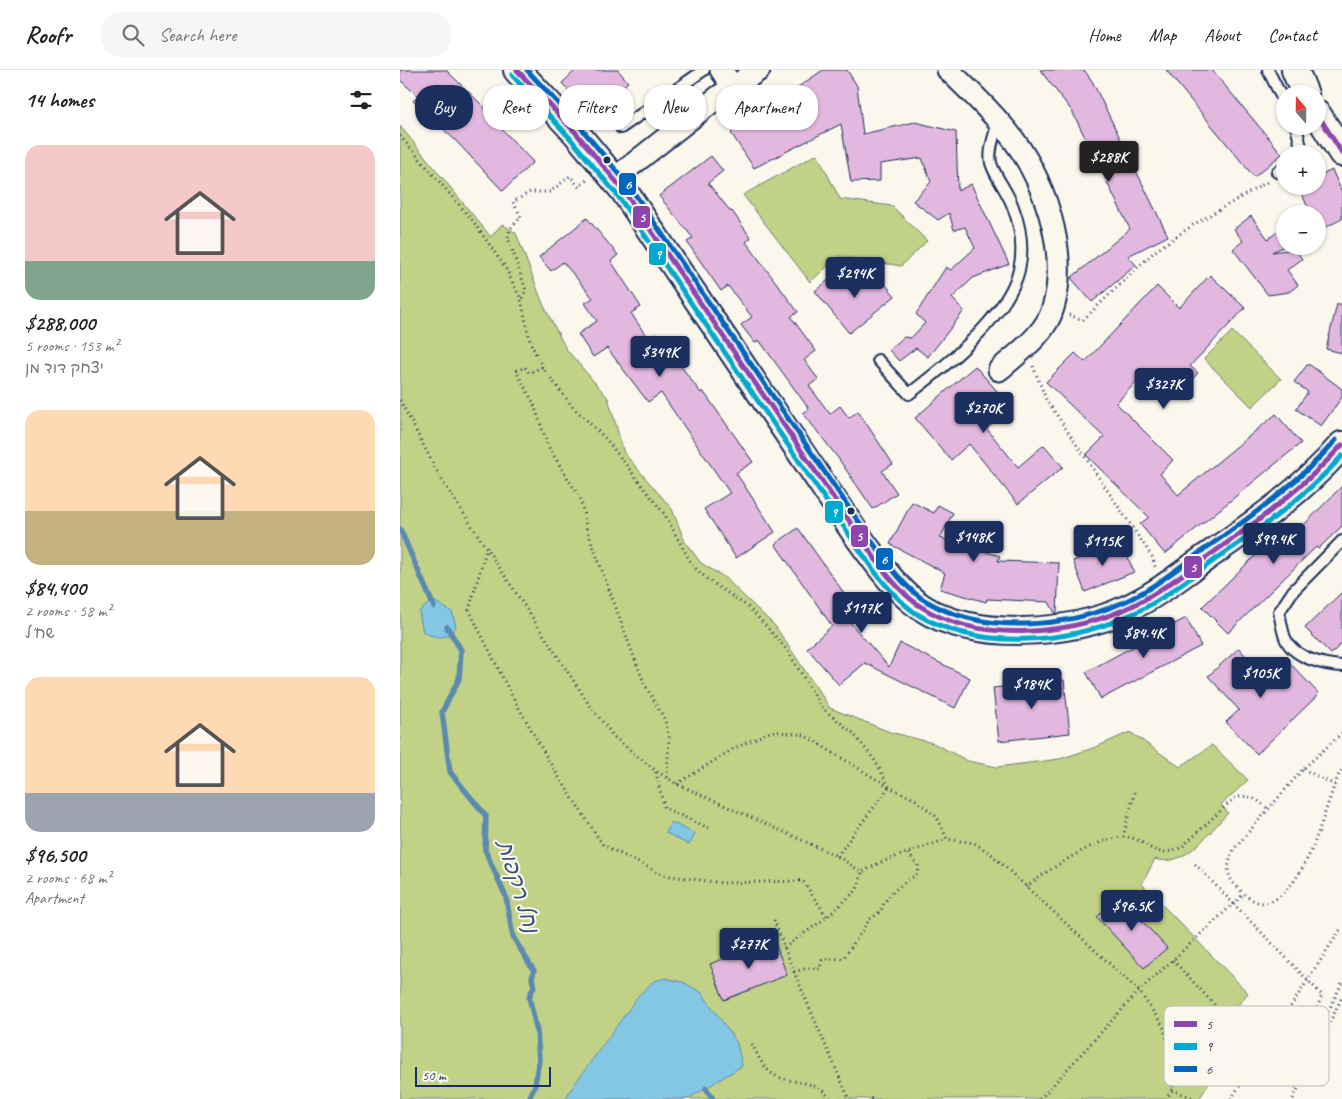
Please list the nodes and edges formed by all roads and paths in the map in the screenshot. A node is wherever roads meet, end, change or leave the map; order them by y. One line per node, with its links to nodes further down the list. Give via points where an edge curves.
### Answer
1 (517, 70): 18 (street)
2 (704, 70): 11 (lane)
3 (759, 70): 7 (street)
4 (948, 70): 12 (street)
5 (1268, 70): 9 (lane)
6 (1295, 70): 8 (street)
7 (727, 79): 18 (street)
8 (1301, 85)
9 (1276, 86)
10 (1326, 116): 13 (street)
11 (634, 118)
12 (998, 121): 21 (street, via 1008,131 1029,166 1050,211 1057,247); 23 (lane, via 991,147 991,163 1008,192 1019,223 1022,244 1019,271 1005,301 947,364 909,394)
13 (1342, 127)
14 (1326, 128): 16 (street)
15 (400, 136): 20 (path, via 473,220)
16 (1342, 153)
17 (1276, 174): 21 (path, via 1154,252 1083,320)
18 (614, 179): 30 (street, via 856,534 885,572 921,607 946,620 991,630 1065,628 1126,610)
19 (579, 187): 20 (path, via 570,176 550,192 530,192 513,202 522,217 510,229 508,238 526,290)
20 (522, 299): 24 (path, via 530,341)
21 (1053, 309): 22 (street, via 1038,333)
22 (1025, 346): 25 (street); 30 (path, via 1046,398 1153,558)
23 (878, 360)
24 (542, 367): 36 (path, via 529,373 526,367 516,371 533,402 548,446 581,500 586,527 634,657 665,720 669,737); 39 (path, via 572,406 606,440 665,515 692,565 748,607 767,627 787,650 822,708 853,733 876,762)
25 (999, 370)
26 (400, 400): 29 (path, via 441,479)
27 (1342, 445): 30 (street, via 1294,492)
28 (1342, 541): 31 (lane, via 1292,591 1279,612 1286,640 1299,653 1316,662)
29 (487, 547): 35 (path, via 589,704 614,737); 52 (path, via 469,610 553,768 603,845 663,875 723,883 803,880)
30 (1161, 589)
31 (1342, 666)
32 (1342, 733): 34 (path)
33 (1342, 767): 38 (path)
34 (1303, 769): 38 (path); 41 (path)
35 (656, 771): 36 (path); 42 (path, via 664,808)
36 (667, 778): 37 (path)
37 (677, 784): 39 (path, via 733,749 772,731 804,735); 46 (path)
38 (1334, 785): 50 (path, via 1304,864 1291,884 1279,897 1262,904 1252,902)
39 (889, 787): 44 (path, via 916,800 937,817); 46 (path)
40 (1135, 791): 43 (path)
41 (1268, 809): 43 (path, via 1250,796 1233,799 1182,847 1162,854 1135,839); 50 (path, via 1234,849 1228,863 1232,883)
42 (711, 829)
43 (1123, 837): 49 (path, via 1098,845 1054,867)
44 (947, 839): 45 (path); 49 (path, via 974,843 990,853)
45 (907, 852): 48 (path); 57 (path, via 918,865 918,874 883,902 881,911 869,920 844,958 822,960 820,969)
46 (838, 856): 48 (path)
47 (1195, 864): 51 (path)
48 (862, 872): 52 (path, via 858,890)
49 (1026, 887): 60 (path)
50 (1244, 894): 51 (path)
51 (1233, 903): 56 (path); 58 (path)
52 (827, 918): 55 (path)
53 (774, 920): 55 (path)
54 (1342, 927): 58 (path)
55 (784, 948): 57 (path)
56 (1172, 960): 60 (path); 62 (path)
57 (794, 972): 75 (path)
58 (1307, 980): 63 (path); 64 (path, via 1322,995)
59 (1342, 983): 65 (path)
60 (1140, 991): 67 (path); 76 (path)
61 (1342, 997): 66 (path)
62 (1215, 1006)
63 (1290, 1006)
64 (1318, 1006)
65 (1329, 1010)
66 (1329, 1024)
67 (1164, 1029)
68 (752, 1044): 74 (path, via 762,1063 777,1077 814,1084)
69 (1172, 1086): 73 (path)
70 (1239, 1086): 79 (path)
71 (1293, 1086): 72 (path)
72 (1298, 1088): 80 (path)
73 (1172, 1090): 77 (path); 78 (path)
74 (831, 1099)
75 (849, 1099)
76 (1040, 1099)
77 (1166, 1099)
78 (1196, 1099)
79 (1231, 1099)
80 (1293, 1099)

